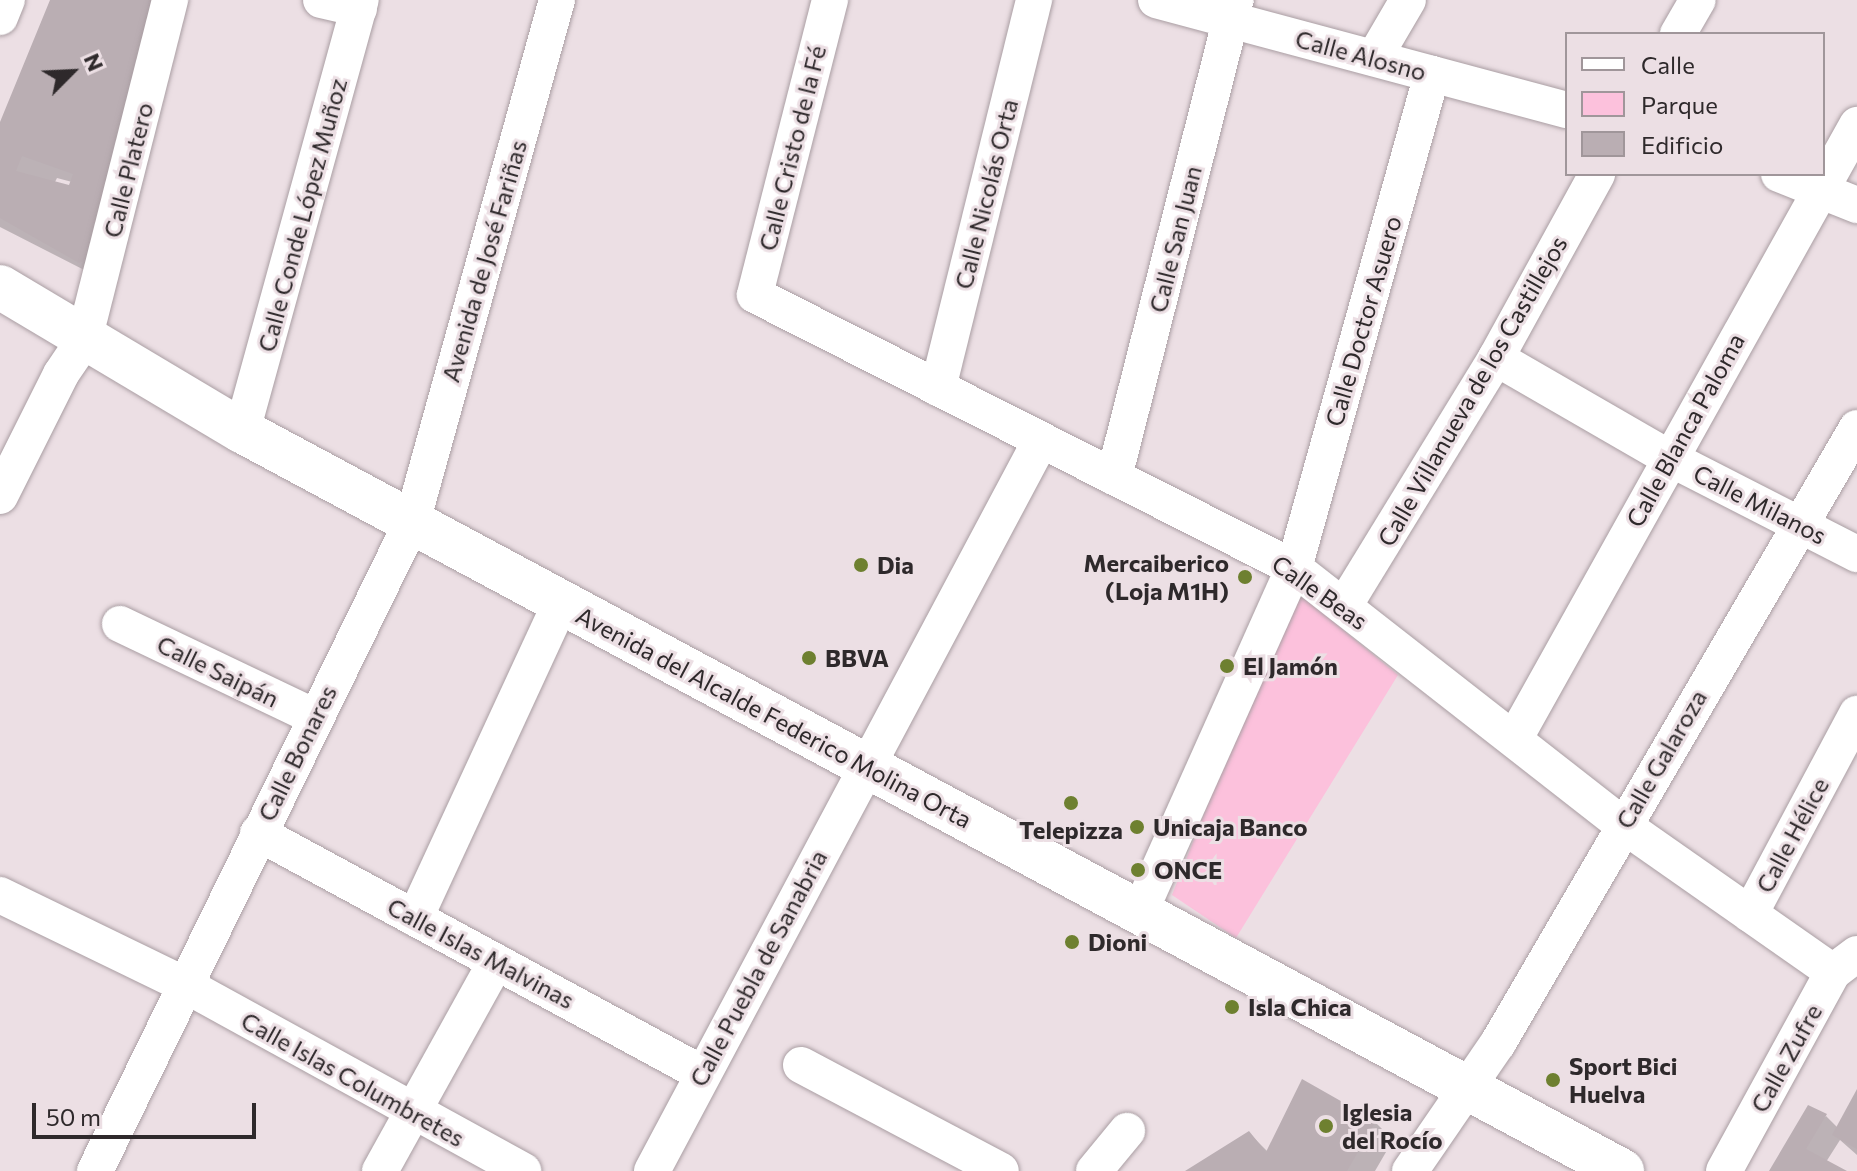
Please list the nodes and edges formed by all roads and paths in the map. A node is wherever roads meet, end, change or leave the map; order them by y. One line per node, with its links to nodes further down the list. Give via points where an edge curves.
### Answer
1 (7, 0): 12 (street)
2 (170, 0): 25 (street, Calle Platero)
3 (321, 0): 10 (street)
4 (557, 0): 34 (street, Avenida de José Fariñas)
5 (830, 0): 23 (street, Calle Cristo de la Fé)
6 (1034, 0): 27 (street, Calle Nicolás Orta)
7 (1156, 0): 11 (street, Calle Alosno)
8 (1408, 0): 14 (street)
9 (1698, 0): 13 (street)
10 (360, 5): 29 (street, Calle Conde López Muñoz)
11 (1234, 10): 14 (street, Calle Alosno); 32 (street, Calle San Juan)
12 (0, 17)
13 (1679, 32)
14 (1374, 58): 15 (street, Calle Alosno)
15 (1432, 74): 16 (street, Calle Alosno); 37 (street, Calle Doctor Asuero)
16 (1565, 109)
17 (1857, 125): 20 (street, Calle Blanca Paloma)
18 (1596, 176): 26 (street, Calle Villanueva de los Castillejos)
19 (1785, 176): 20 (street)
20 (1820, 187): 21 (street); 31 (street, Calle Blanca Paloma)
21 (1857, 205)
22 (0, 287): 25 (main road, Avenida del Alcalde Federico Molina Orta)
23 (755, 295): 27 (street, Calle Beas)
24 (0, 300): 25 (main road, Avenida del Alcalde Federico Molina Orta)
25 (84, 340): 29 (main road, Avenida del Alcalde Federico Molina Orta); 33 (street, Calle Platero, via 61,374)
26 (1496, 358): 31 (street, Calle Milanos); 39 (street, Calle Villanueva de los Castillejos)
27 (938, 388): 30 (street, Calle Beas)
28 (1857, 428): 35 (street, Calle Galaroza)
29 (242, 431): 34 (main road, Avenida del Alcalde Federico Molina Orta)
30 (1041, 440): 32 (street, Calle Beas); 44 (street, Calle Puebla de Sanabria)
31 (1669, 458): 35 (street, Calle Milanos); 43 (street, Calle Blanca Paloma)
32 (1114, 477): 37 (street, Calle Beas)
33 (0, 496)
34 (412, 522): 38 (main road, Avenida del Alcalde Federico Molina Orta); 42 (street, Calle Bonares)
35 (1798, 522): 36 (street, Calle Milanos); 45 (street, Calle Galaroza)
36 (1857, 554)
37 (1294, 568): 39 (street, Calle Beas); 48 (street, Calle Doctor Asuero)
38 (561, 602): 44 (main road, Avenida del Alcalde Federico Molina Orta); 50 (street)
39 (1344, 606): 43 (street, Calle Beas)
40 (120, 624): 42 (street, Calle Saipán)
41 (1857, 714): 49 (street, Calle Hélice)
42 (315, 717): 46 (street, Calle Bonares)
43 (1516, 736): 45 (street, Calle Beas)
44 (865, 766): 48 (main road, Avenida del Alcalde Federico Molina Orta); 55 (street, Calle Puebla de Sanabria)
45 (1623, 825): 49 (street, Calle Beas); 56 (street, Calle Galaroza)
46 (258, 833): 50 (street, Calle Islas Malvinas); 53 (street, Calle Bonares)
47 (0, 895): 53 (street, Calle Islas Columbretes)
48 (1139, 914): 56 (main road, Avenida del Alcalde Federico Molina Orta)
49 (1750, 914): 52 (street, Calle Beas)
50 (415, 918): 51 (street, Calle Islas Malvinas)
51 (496, 962): 55 (street, Calle Islas Malvinas); 57 (street)
52 (1845, 963): 68 (street, Calle Zufre)
53 (185, 985): 57 (street, Calle Islas Columbretes); 60 (street, Calle Bonares)
54 (801, 1065): 59 (street)
55 (703, 1074): 63 (street, Calle Puebla de Sanabria)
56 (1467, 1091): 65 (street, Calle Galaroza); 66 (main road); 67 (main road)
57 (412, 1114): 61 (street); 62 (street, Calle Islas Columbretes)
58 (1127, 1131): 64 (street)
59 (988, 1167)
60 (95, 1171)
61 (380, 1171)
62 (523, 1171)
63 (652, 1171)
64 (1094, 1171)
65 (1410, 1171)
66 (1595, 1171)
67 (1622, 1171)
68 (1724, 1171)

